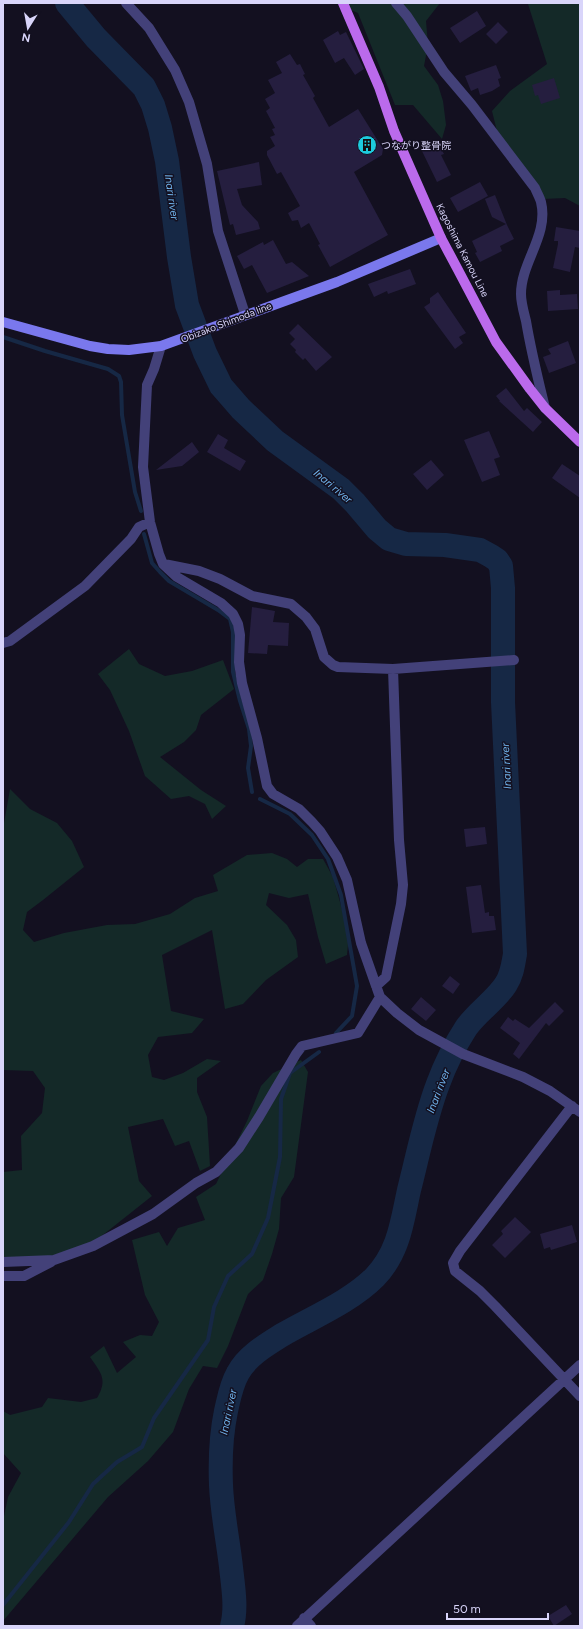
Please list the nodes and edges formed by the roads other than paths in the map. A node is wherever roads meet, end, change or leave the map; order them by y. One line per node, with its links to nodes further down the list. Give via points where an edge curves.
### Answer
1 (126, 3): 5 (street, via 149,28 175,70 189,102 207,164 218,231)
2 (343, 3): 4 (main road, Kagoshima Kamou Line)
3 (396, 3): 8 (street, via 444,72 535,188 541,202 540,232 527,266 521,294 532,360)
4 (440, 238): 5 (main road, Obizako Shimoda line, via 337,282); 8 (main road, Kagoshima Kamou Line, via 496,342)
5 (245, 314): 7 (main road, Obizako Shimoda line)
6 (3, 322): 7 (main road, Obizako Shimoda line, via 108,349 130,350)
7 (161, 346): 10 (street, via 147,386 142,467)
8 (546, 408): 9 (main road, Kagoshima Kamou Line)
9 (580, 442)
10 (150, 522): 11 (street); 12 (street, via 139,527 131,539 85,586 10,641)
11 (163, 564): 14 (street, via 199,571 252,596 291,604 315,629 324,657 333,665); 15 (street, via 233,614 240,635 239,662 242,683 267,786 273,794 299,809 312,822 337,858 347,880 361,943)
12 (3, 642)
13 (514, 660): 14 (street)
14 (393, 668): 15 (street, via 403,885 386,976)
15 (376, 986): 16 (street)
16 (380, 997): 17 (street, via 428,1035 463,1054 523,1077); 18 (street, via 358,1033 302,1046 239,1148 216,1172 153,1214 93,1246)
17 (576, 1109): 22 (street, via 460,1251 453,1263 455,1271 480,1291)
18 (56, 1259): 19 (street); 20 (street, via 24,1276)
19 (3, 1262)
20 (3, 1276)
21 (580, 1365): 22 (street)
22 (564, 1380): 23 (street); 24 (street)
23 (580, 1396)
24 (304, 1624)

